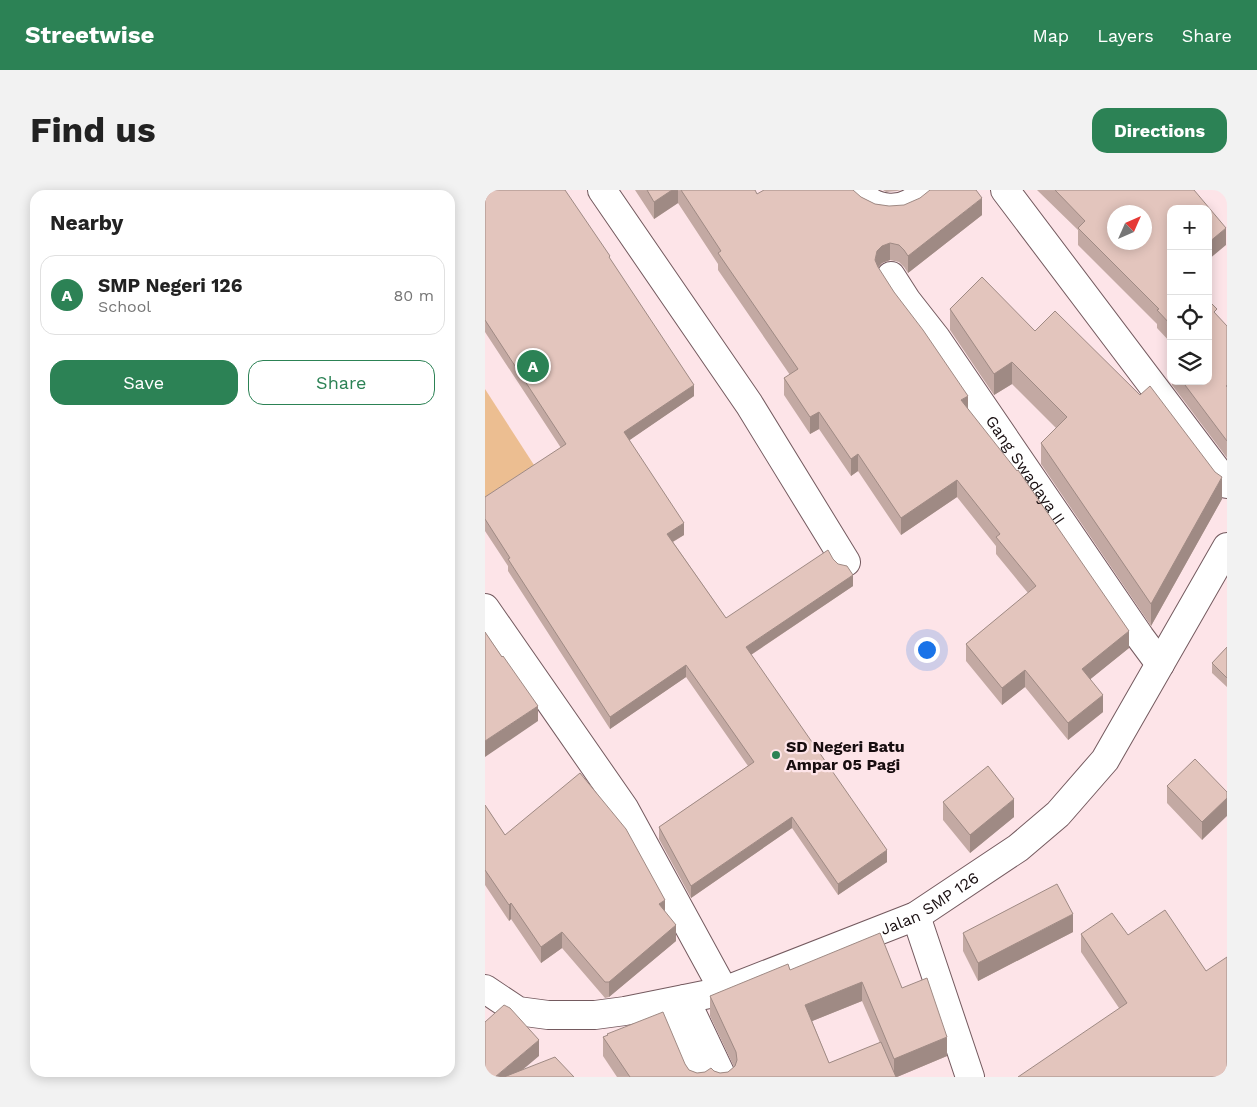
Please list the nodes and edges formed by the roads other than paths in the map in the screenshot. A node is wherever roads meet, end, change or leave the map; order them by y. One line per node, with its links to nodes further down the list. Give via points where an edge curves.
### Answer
1 (602, 190): 8 (street, via 749,404)
2 (857, 190): 3 (street, via 868,201 886,208 910,203)
3 (925, 190)
4 (1005, 190): 6 (street)
5 (891, 276): 10 (street, Gang Swadaya II)
6 (1227, 484)
7 (1227, 547): 10 (street, Jalan SMP 126)
8 (846, 562)
9 (485, 608): 13 (street, via 624,808)
10 (1160, 664): 11 (street, Jalan SMP 126, via 1105,760 1058,814 1019,848)
11 (916, 916): 13 (street, Jalan SMP 126); 17 (street)
12 (485, 989): 14 (street, Jalan SMP 126, via 518,1011 548,1015 595,1015)
13 (724, 991): 14 (street, Jalan SMP 126)
14 (675, 1001): 15 (street, via 678,1025); 16 (street)
15 (699, 1077)
16 (722, 1077)
17 (971, 1077)

